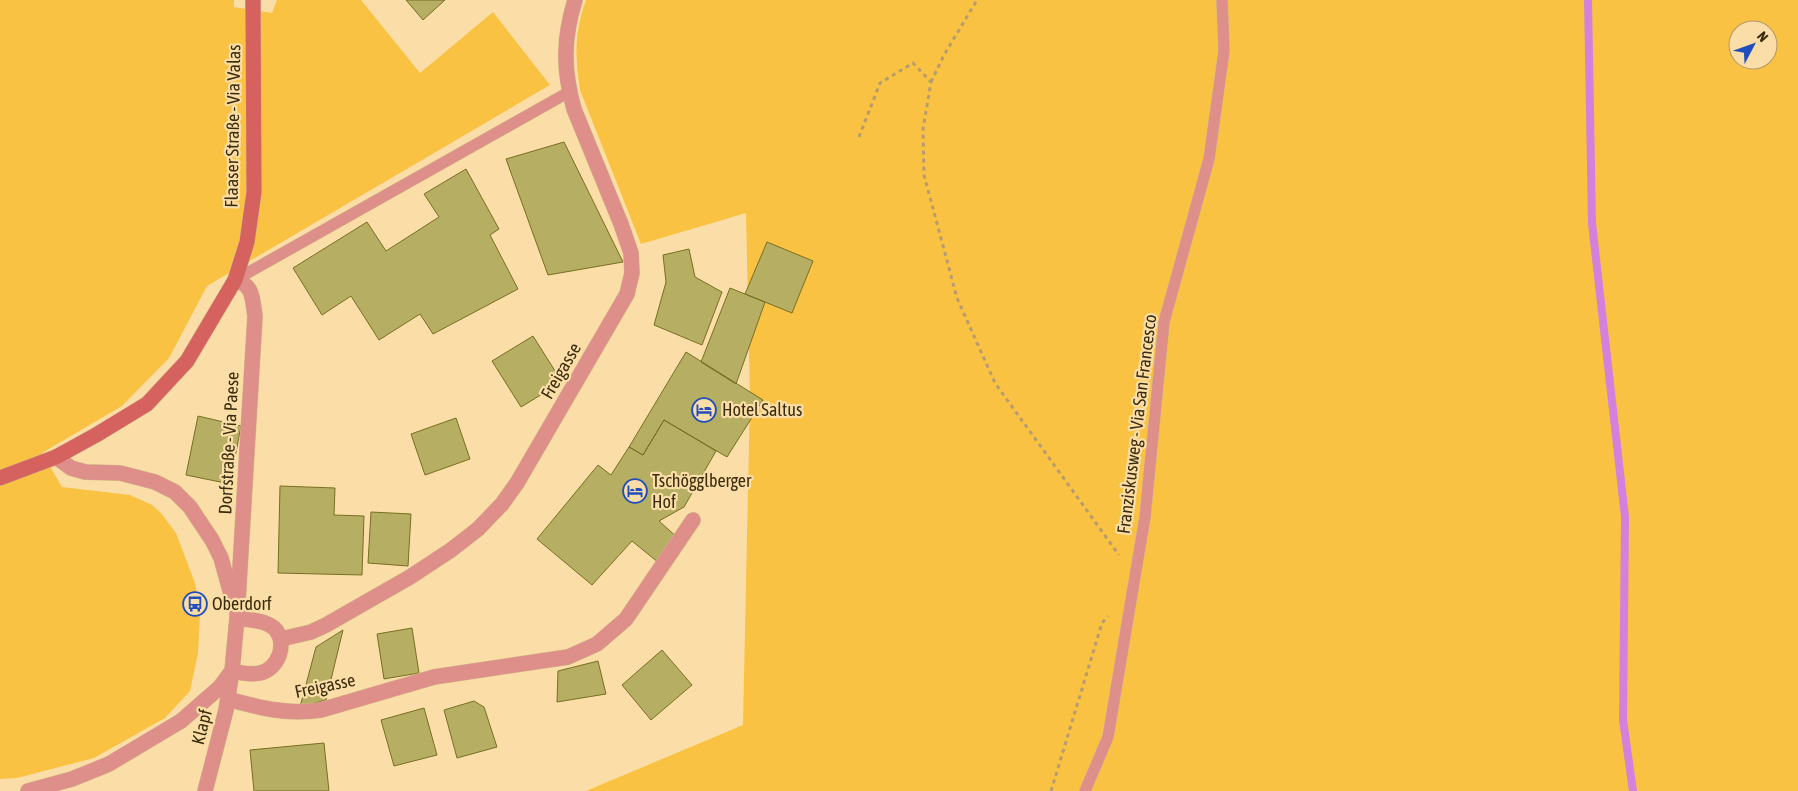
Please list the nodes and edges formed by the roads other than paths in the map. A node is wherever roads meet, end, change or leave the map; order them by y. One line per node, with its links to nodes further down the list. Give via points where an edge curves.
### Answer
1 (253, 0): 5 (main road, Flaaser Straße - Via Valas, via 254,192 247,242)
2 (575, 0): 4 (street, Freigasse, via 568,21 565,50)
3 (1222, 0): 15 (lane, Franziskusweg - Via San Francesco, via 1224,51 1209,159 1164,322 1144,517 1108,737)
4 (569, 92): 5 (lane); 10 (street, Freigasse, via 631,253 632,273 627,294 517,484 478,529 451,550 353,611 311,632)
5 (235, 280): 6 (main road, Flaaser Straße - Via Valas, via 187,361 147,404); 9 (street, Dorfstraße - Via Paese, via 245,283 250,291 255,316)
6 (56, 458): 7 (main road, Flaaser Straße - Via Valas); 9 (street, Dorfstraße - Via Paese, via 85,472 120,473 156,482 175,492 190,507 221,558)
7 (0, 478)
8 (693, 520): 12 (street, Freigasse, via 626,619 597,644 568,657 434,677 306,712 281,712)
9 (238, 618): 10 (street, via 266,624); 11 (street, Dorfstraße - Via Paese)
10 (281, 639): 11 (street, via 281,650 272,667 260,673)
11 (232, 671): 12 (street, Klapf); 13 (street, via 220,687 181,721 109,764 72,779)
12 (228, 698): 14 (street, Klapf)
13 (28, 791)
14 (205, 791)
15 (1085, 791)

